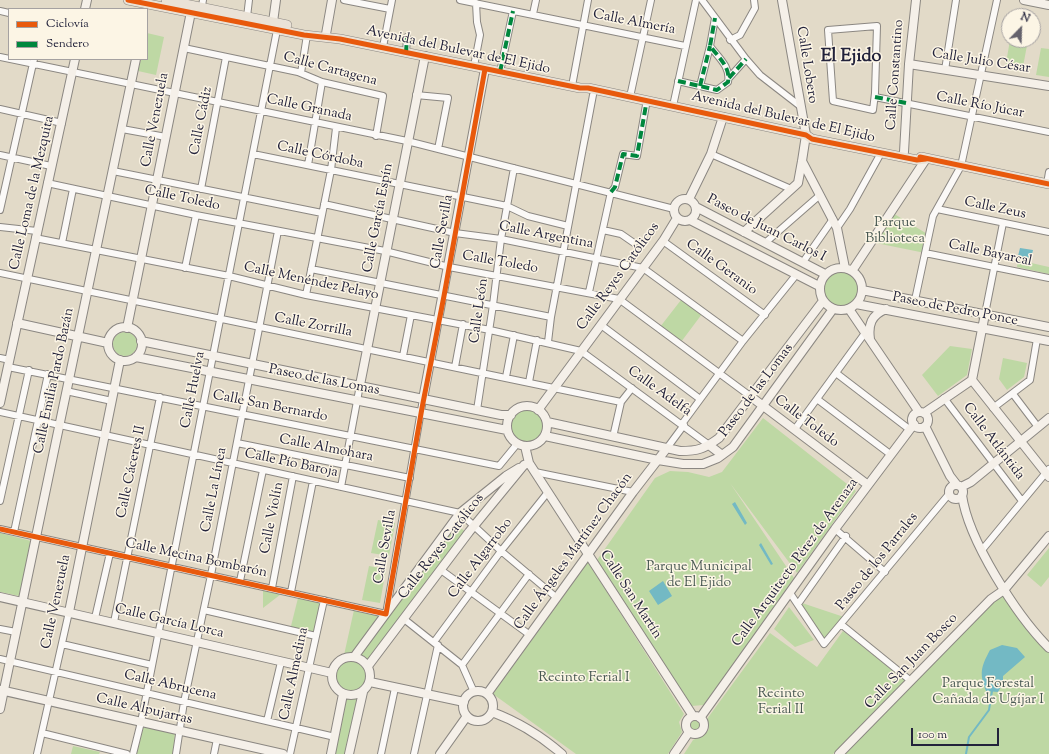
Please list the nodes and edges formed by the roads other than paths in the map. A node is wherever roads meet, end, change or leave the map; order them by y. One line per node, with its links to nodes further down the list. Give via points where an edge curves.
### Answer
1 (128, 0): 23 (main road, Avenida del Bulevar de El Ejido)
2 (168, 0): 24 (main road, Avenida del Bulevar de El Ejido)
3 (248, 0): 29 (street)
4 (276, 0): 32 (street)
5 (332, 0): 34 (street)
6 (344, 0): 25 (street)
7 (392, 0): 25 (street)
8 (460, 0): 20 (street, Calle Almería)
9 (536, 0): 28 (street)
10 (587, 0): 31 (street)
11 (650, 0): 37 (street)
12 (696, 0): 40 (street)
13 (702, 0): 30 (street)
14 (754, 0): 39 (street, via 755,8 740,35)
15 (782, 0): 78 (street, Calle Lobero)
16 (916, 0): 52 (street, Calle Constantino)
17 (956, 0): 56 (street)
18 (997, 0): 60 (street)
19 (1024, 0): 22 (street)
20 (467, 1): 21 (street, Calle Almería)
21 (476, 3): 26 (street, Calle Almería); 53 (street, via 480,35)
22 (1049, 4)
23 (146, 6): 27 (main road, Avenida del Bulevar de El Ejido)
24 (202, 7): 27 (main road, Avenida del Bulevar de El Ejido); 29 (main road, Avenida del Bulevar de El Ejido); 32 (main road, Avenida del Bulevar de El Ejido)
25 (390, 9): 43 (street)
26 (513, 11): 28 (street, Calle Almería); 58 (street)
27 (191, 12): 42 (street, Calle Venezuela)
28 (533, 14): 31 (street, Calle Almería)
29 (246, 17): 32 (main road, Avenida del Bulevar de El Ejido)
30 (715, 18): 39 (street); 41 (street)
31 (583, 25): 37 (street, Calle Almería); 67 (street)
32 (275, 26): 33 (main road, Avenida del Bulevar de El Ejido); 34 (main road, Avenida del Bulevar de El Ejido); 54 (street, Calle Huelva)
33 (295, 33): 34 (street, Avenida del Bulevar de El Ejido); 35 (main road, Avenida del Bulevar de El Ejido)
34 (326, 34): 38 (main road, Avenida del Bulevar de El Ejido)
35 (307, 35): 38 (main road, Avenida del Bulevar de El Ejido); 59 (street)
36 (407, 37): 44 (street)
37 (643, 37): 40 (street, Calle Almería); 72 (street)
38 (340, 39): 43 (main road, Avenida del Bulevar de El Ejido)
39 (730, 40): 47 (street)
40 (685, 46): 62 (street)
41 (710, 46): 61 (street, via 728,69); 65 (street)
42 (184, 48): 46 (street, Calle Cartagena); 68 (street, Calle Venezuela)
43 (383, 48): 44 (main road, Avenida del Bulevar de El Ejido)
44 (406, 53): 45 (main road, Avenida del Bulevar de El Ejido)
45 (425, 56): 53 (main road, Avenida del Bulevar de El Ejido); 70 (street, Calle García Espín)
46 (226, 58): 54 (street, Calle Cartagena); 75 (street, Calle Cádiz)
47 (746, 59): 61 (street); 78 (street, via 760,75)
48 (20, 60): 51 (street, Calle Granada)
49 (75, 60): 57 (street, Calle Loma de la Mezquita)
50 (136, 60): 64 (street, Calle Emilia Pardo Bazán)
51 (33, 62): 57 (street, Calle Granada); 82 (street)
52 (909, 64): 56 (street, Calle Julio César); 74 (street, Calle Constantino)
53 (474, 66): 55 (main road, Avenida del Bulevar de El Ejido)
54 (270, 67): 59 (street, Calle Cartagena); 80 (street, Calle Huelva)
55 (485, 69): 58 (main road, Avenida del Bulevar de El Ejido); 100 (street, Calle Sevilla)
56 (945, 70): 60 (street, Calle Julio César)
57 (72, 72): 64 (street, Calle Granada); 85 (street, Calle Loma de la Mezquita)
58 (500, 72): 67 (main road, Avenida del Bulevar de El Ejido)
59 (301, 73): 63 (street, Calle Cartagena)
60 (980, 75): 66 (street, Calle Julio César); 83 (street)
61 (729, 78): 65 (street, via 728,82 717,90)
62 (678, 81): 65 (street); 77 (street)
63 (322, 82): 86 (street); 91 (street, Calle Cartagena, via 383,96)
64 (130, 85): 68 (street, Calle Granada); 88 (street, Calle Emilia Pardo Bazán)
65 (700, 86)
66 (1049, 86)
67 (576, 87): 69 (main road, Avenida del Bulevar de El Ejido); 71 (main road, Avenida del Bulevar de El Ejido)
68 (174, 94): 75 (street, Calle Granada); 92 (street, Calle Venezuela)
69 (615, 94): 71 (main road, Avenida del Bulevar de El Ejido); 72 (main road, Avenida del Bulevar de El Ejido)
70 (416, 95): 93 (street, Calle García Espín); 94 (street, via 448,98)
71 (593, 95): 76 (main road, Avenida del Bulevar de El Ejido); 113 (street)
72 (630, 97): 77 (main road, Avenida del Bulevar de El Ejido)
73 (875, 97): 73 (street, via 873,110 833,101 828,30 877,26); 74 (street, Calle Río Júcar)
74 (906, 103): 83 (street, Calle Río Júcar); 95 (street, Calle Constantino)
75 (218, 104): 80 (street, Calle Granada); 117 (street, Calle Cádiz)
76 (650, 106): 77 (main road, Avenida del Bulevar de El Ejido); 81 (main road, Avenida del Bulevar de El Ejido, via 676,112); 119 (street, via 637,156 623,154 615,187)
77 (673, 106): 81 (main road, Avenida del Bulevar de El Ejido)
78 (800, 106): 90 (street, Calle Lobero)
79 (0, 109): 82 (street)
80 (262, 112): 86 (street, Calle Granada); 97 (street, Calle Huelva)
81 (705, 113): 84 (main road, Avenida del Bulevar de El Ejido)
82 (21, 114): 85 (street); 101 (street)
83 (972, 116): 89 (street, Calle Río Júcar); 106 (street)
84 (723, 117): 90 (main road, Avenida del Bulevar de El Ejido); 98 (street)
85 (62, 123): 105 (street, Calle Loma de la Mezquita)
86 (315, 123): 87 (street, Calle Granada); 104 (street)
87 (336, 128): 91 (street, Calle Granada); 108 (street)
88 (122, 129): 92 (street); 109 (street, Calle Emilia Pardo Bazán)
89 (1049, 132)
90 (806, 135): 95 (main road, Avenida del Bulevar de El Ejido, via 812,133); 96 (main road, Avenida del Bulevar de El Ejido); 103 (street)
91 (376, 136): 93 (street, Calle Granada)
92 (166, 137): 111 (street, Calle Venezuela)
93 (407, 141): 94 (street, Calle Granada); 114 (street, Calle García Espín)
94 (438, 149): 100 (street, Calle Granada)
95 (904, 152): 96 (main road, Avenida del Bulevar de El Ejido); 102 (main road, Avenida del Bulevar de El Ejido)
96 (884, 153): 102 (main road, Avenida del Bulevar de El Ejido, via 917,160); 142 (street)
97 (253, 154): 104 (street, Calle Córdoba); 122 (street, Calle Huelva)
98 (710, 154): 118 (street); 124 (street)
99 (0, 155): 101 (street)
100 (469, 156): 107 (street, Calle Granada); 123 (street, Calle Sevilla)
101 (12, 157): 105 (street); 131 (street)
102 (926, 159): 106 (main road, Avenida del Bulevar de El Ejido); 167 (street)
103 (802, 161): 118 (street, via 798,183); 120 (street)
104 (308, 165): 108 (street, Calle Córdoba)
105 (51, 166): 112 (street, Calle Loma de la Mezquita)
106 (961, 166): 115 (main road, Avenida del Bulevar de El Ejido); 130 (street)
107 (514, 168): 113 (street, Calle Granada); 127 (street, Calle León)
108 (331, 170): 114 (street, Calle Córdoba); 125 (street)
109 (113, 171): 111 (street); 121 (street, Calle Emilia Pardo Bazán)
110 (1049, 172): 115 (street)
111 (158, 180): 117 (street); 126 (street, Calle Venezuela)
112 (47, 183): 116 (street, Calle Toledo); 148 (street, Calle Loma de la Mezquita)
113 (576, 183): 119 (street, Calle Granada); 140 (street)
114 (398, 184): 123 (street, Calle Córdoba); 134 (street, Calle García Espín)
115 (1048, 184)
116 (73, 189): 121 (street, Calle Toledo); 152 (street)
117 (201, 189): 122 (street)
118 (791, 189): 145 (street)
119 (611, 192): 129 (street, Calle Granada); 143 (street)
120 (820, 194): 136 (street); 154 (street)
121 (107, 196): 126 (street, Calle Toledo); 155 (street, Calle Emilia Pardo Bazán)
122 (244, 197): 132 (street); 139 (street, Calle Huelva)
123 (461, 197): 127 (street, Calle Córdoba); 147 (street, Calle Sevilla)
124 (689, 199): 128 (street); 129 (street, via 679,200)
125 (324, 204): 132 (street); 134 (street, Calle Argentina)
126 (152, 206): 133 (street, Calle Toledo); 160 (street, Calle Venezuela)
127 (507, 206): 140 (street, Calle Córdoba, via 528,216); 150 (street, Calle León)
128 (696, 207): 137 (street, via 695,214); 145 (street, Paseo de Juan Carlos I)
129 (674, 209): 135 (street)
130 (937, 209): 138 (street, Calle Zeus); 158 (street, via 933,216)
131 (0, 210)
132 (322, 213): 149 (street)
133 (196, 215): 139 (street, Calle Toledo); 164 (street)
134 (391, 218): 147 (street, Calle Argentina); 156 (street, Calle García Espín)
135 (677, 218): 137 (street, via 683,221); 151 (street, Calle Reyes Católicos)
136 (833, 219): 142 (street); 161 (street)
137 (690, 220): 171 (street, Paseo de Juan Carlos I)
138 (1003, 223): 146 (street, Calle Zeus); 163 (street)
139 (239, 224): 144 (street, Calle Toledo); 172 (street, Calle Huelva)
140 (568, 226): 157 (street)
141 (0, 227): 148 (street, Calle Menéndez Pelayo)
142 (837, 228): 167 (street)
143 (603, 230): 153 (street, via 621,234); 159 (street)
144 (278, 231): 149 (street, Calle Toledo); 176 (street, Calle La Línea)
145 (744, 232): 154 (street, Paseo de Juan Carlos I)
146 (1049, 232)
147 (455, 233): 150 (street, Calle Argentina); 162 (street, Calle Sevilla)
148 (36, 234): 152 (street, Calle Menéndez Pelayo); 174 (street, Calle Loma de la Mezquita)
149 (317, 238): 156 (street, Calle Toledo); 165 (street)
150 (501, 239): 157 (street, Calle Argentina); 169 (street, Calle León)
151 (663, 241): 166 (street, Calle Reyes Católicos); 196 (street, Calle Geranio)
152 (62, 243): 155 (street, Calle Menéndez Pelayo)
153 (634, 243)
154 (765, 243): 161 (street, Paseo de Juan Carlos I)
155 (96, 250): 160 (street, Calle Menéndez Pelayo); 180 (street, Calle Emilia Pardo Bazán)
156 (385, 251): 162 (street, Calle Toledo); 175 (street, Calle García Espín)
157 (565, 253): 159 (street, Calle Argentina); 178 (street)
158 (925, 253): 163 (street, Calle Bayarcal); 186 (street)
159 (597, 258): 166 (street, Calle Argentina); 181 (street)
160 (142, 260): 164 (street, Calle Menéndez Pelayo); 185 (street, Calle Venezuela)
161 (803, 262): 170 (street, Paseo de Juan Carlos I)
162 (449, 267): 169 (street, Calle Toledo); 183 (street, Calle Sevilla)
163 (994, 267): 173 (street, Calle Bayarcal); 194 (street)
164 (185, 268): 172 (street, Calle Menéndez Pelayo)
165 (311, 268): 175 (street); 182 (street)
166 (642, 268): 184 (street, Calle Reyes Católicos); 215 (street, Calle Argentina)
167 (848, 269): 170 (street, via 831,270); 179 (street, via 861,282)
168 (0, 273): 174 (street, Calle Zorrilla)
169 (498, 274): 178 (street, Calle Toledo); 189 (street, Calle León)
170 (825, 274): 177 (street)
171 (796, 275): 177 (street, Paseo de Juan Carlos I); 196 (street, Calle Ángeles Martínez Chacón)
172 (229, 276): 176 (street, Calle Menéndez Pelayo); 198 (street, Calle Huelva)
173 (1049, 278)
174 (27, 279): 180 (street, Calle Zorrilla); 200 (street, Calle Loma de la Mezquita)
175 (380, 282): 183 (street); 190 (street, Calle García Espín)
176 (267, 286): 182 (street, Calle Menéndez Pelayo); 203 (street, Calle La Línea)
177 (819, 286): 187 (street)
178 (558, 287): 181 (street, Calle Toledo); 197 (street)
179 (862, 290): 186 (street, Paseo de Pedro Ponce); 188 (street)
180 (87, 291): 185 (street, Calle Zorrilla); 210 (street, Calle Emilia Pardo Bazán)
181 (589, 292): 184 (street, Calle Toledo)
182 (306, 295): 190 (street, Calle Menéndez Pelayo)
183 (444, 296): 189 (street); 199 (street, Calle Sevilla)
184 (619, 299): 202 (street, Calle Reyes Católicos); 234 (street, Calle Toledo)
185 (132, 300): 198 (street, Calle Zorrilla); 205 (street, Calle Venezuela)
186 (915, 300): 194 (street, Paseo de Pedro Ponce)
187 (823, 301): 191 (street); 248 (street, Paseo de las Lomas)
188 (856, 304): 192 (street); 193 (street, Paseo de Pedro Ponce)
189 (493, 305): 197 (street); 207 (street, Calle León)
190 (375, 308): 195 (street, Calle Menéndez Pelayo); 219 (street, Calle García Espín)
191 (833, 309): 192 (street); 259 (street, Paseo de las Lomas)
192 (849, 309): 208 (street)
193 (886, 310): 206 (street, Paseo de Pedro Ponce); 213 (street, via 879,312 870,322)
194 (985, 314): 204 (street, Paseo de Pedro Ponce); 206 (street)
195 (410, 315): 199 (street, Calle Menéndez Pelayo); 222 (street)
196 (765, 315): 215 (street, Calle Ángeles Martínez Chacón)
197 (551, 317): 217 (street)
198 (220, 319): 203 (street, Calle Zorrilla); 221 (street, Calle Huelva)
199 (438, 320): 201 (street, Calle Menéndez Pelayo); 226 (street, Calle Sevilla)
200 (17, 322): 210 (street); 227 (street, Calle Loma de la Mezquita)
201 (463, 324): 207 (street, Calle Menéndez Pelayo); 229 (street)
202 (600, 325): 220 (street, Calle Reyes Católicos); 252 (street)
203 (259, 327): 219 (street, Calle Zorrilla); 228 (street, Calle La Línea)
204 (1049, 327)
205 (127, 328): 214 (street, via 136,332); 216 (street, via 116,330)
206 (982, 328): 211 (street, Paseo de Pedro Ponce); 239 (street)
207 (490, 330): 209 (street, Calle Menéndez Pelayo); 233 (street, Calle León)
208 (865, 333): 213 (street); 232 (street)
209 (514, 335): 212 (street, Calle Menéndez Pelayo); 236 (street)
210 (78, 336): 216 (street); 237 (street, Calle Emilia Pardo Bazán)
211 (1037, 339): 218 (street, Paseo de Pedro Ponce); 247 (street, via 1030,380)
212 (537, 340): 217 (street, Calle Menéndez Pelayo); 240 (street)
213 (870, 340): 264 (street)
214 (141, 341): 221 (street, Paseo de las Lomas); 223 (street, via 140,352)
215 (743, 341): 234 (street, Calle Ángeles Martínez Chacón)
216 (108, 342): 225 (street, via 111,353)
217 (548, 342): 220 (street, Calle Menéndez Pelayo)
218 (1049, 342)
219 (366, 349): 222 (street, Calle Zorrilla); 241 (street, Calle García Espín)
220 (581, 351): 242 (street, Calle Reyes Católicos); 244 (street, Calle Adelfa)
221 (213, 355): 228 (street, Paseo de las Lomas); 231 (street, Calle Huelva)
222 (403, 356): 226 (street, Calle Zorrilla)
223 (136, 357): 225 (street, via 131,360); 231 (street, Paseo de las Lomas)
224 (0, 358): 227 (street, Calle San Bernardo)
225 (120, 360): 243 (street, Calle Venezuela)
226 (430, 362): 229 (street, Calle Zorrilla); 251 (street, Calle Sevilla)
227 (9, 363): 230 (street, Calle San Bernardo); 246 (street, Calle Loma de la Mezquita)
228 (252, 363): 238 (street, Calle La Línea); 241 (street, Paseo de las Lomas)
229 (455, 367): 233 (street, Calle Zorrilla)
230 (29, 370): 235 (street, Calle San Bernardo); 268 (street)
231 (210, 371): 238 (street, Paseo de las Lomas); 258 (street, Calle Huelva)
232 (836, 372): 253 (street); 275 (street)
233 (483, 373): 236 (street, Calle Zorrilla); 261 (street, Calle León)
234 (720, 373): 248 (street, Calle Toledo); 252 (street, Calle Ángeles Martínez Chacón)
235 (48, 374): 237 (street, Calle San Bernardo); 270 (street)
236 (506, 377): 240 (street, Calle Zorrilla)
237 (69, 379): 243 (street, Calle San Bernardo); 245 (street, Calle Emilia Pardo Bazán)
238 (249, 379): 254 (street, Paseo de las Lomas); 265 (street, Calle La Línea)
239 (972, 380): 250 (street); 260 (street)
240 (529, 382): 242 (street, Calle Zorrilla)
241 (360, 385): 251 (street, Paseo de las Lomas); 254 (street)
242 (555, 387): 256 (street, Calle Zorrilla); 262 (street, Calle Reyes Católicos)
243 (114, 388): 249 (street, Calle San Bernardo); 255 (street, Calle Venezuela)
244 (632, 388): 256 (street); 273 (street, Calle Adelfa)
245 (66, 391): 255 (street); 272 (street, Calle Emilia Pardo Bazán)
246 (2, 392): 257 (street, Calle Loma de la Mezquita)
247 (1013, 394): 260 (street); 276 (street)
248 (750, 396): 259 (street, Calle Toledo); 287 (street, Paseo de las Lomas, via 719,438)
249 (160, 397): 258 (street, Calle San Bernardo); 285 (street, Calle Cáceres II)
250 (944, 398): 264 (street); 295 (street, Calle Atlántida)
251 (423, 399): 261 (street, Paseo de las Lomas); 266 (street, Calle Sevilla)
252 (700, 399): 273 (street, Calle Ángeles Martínez Chacón)
253 (817, 399): 277 (street); 291 (street)
254 (357, 400): 266 (street, Paseo de las Lomas); 280 (street)
255 (112, 401): 279 (street, Calle Venezuela)
256 (621, 402): 282 (street)
257 (0, 403)
258 (203, 406): 265 (street, Calle San Bernardo); 290 (street, Calle Huelva)
259 (763, 406): 277 (street, Calle Toledo); 292 (street, Paseo de las Lomas, via 733,447)
260 (993, 408): 283 (street)
261 (477, 410): 267 (street, Paseo de las Lomas)
262 (538, 410): 267 (street, via 532,407 520,408); 271 (street)
263 (0, 412): 268 (street, Calle Pío Baroja)
264 (921, 412): 274 (street, via 928,419); 275 (street, Calle Arquitecto Pérez de Arenaza, via 913,417)
265 (242, 414): 280 (street, Calle San Bernardo); 284 (street, Calle La Línea)
266 (420, 414): 278 (street, Paseo de las Lomas); 289 (street, Calle Sevilla)
267 (511, 415): 278 (street)
268 (19, 416): 270 (street, Calle Pío Baroja); 309 (street)
269 (1049, 418): 276 (street)
270 (38, 421): 272 (street, Calle Pío Baroja); 316 (street)
271 (547, 422): 281 (street); 282 (street, Paseo de las Lomas)
272 (59, 425): 279 (street, Calle Pío Baroja); 319 (street, Calle Emilia Pardo Bazán)
273 (683, 425): 287 (street, Calle Adelfa); 288 (street, Calle Ángeles Martínez Chacón)
274 (925, 426): 275 (street); 306 (street)
275 (911, 427): 291 (street, Calle Arquitecto Pérez de Arenaza)
276 (1038, 427): 283 (street)
277 (795, 429): 304 (street, Calle Toledo)
278 (507, 430): 286 (street, via 511,439)
279 (105, 435): 285 (street, Calle Pío Baroja); 320 (street, Calle Venezuela)
280 (350, 436): 289 (street, Calle San Bernardo); 297 (street)
281 (545, 436): 286 (street, via 537,444); 293 (street, Paseo de las Lomas)
282 (613, 437): 288 (street, Paseo de las Lomas)
283 (1020, 442): 295 (street); 300 (street)
284 (237, 443): 294 (street, Calle La Línea); 297 (street, Calle Almohara)
285 (150, 445): 290 (street, Calle Pío Baroja); 325 (street, Calle Cáceres II)
286 (521, 445): 289 (street, Calle San Bernardo, via 499,466); 296 (street, Calle San Martín)
287 (710, 445): 288 (street, Paseo de las Lomas, via 696,451); 292 (street, Calle Adelfa)
288 (667, 448): 293 (street, Calle Ángeles Martínez Chacón)
289 (415, 449): 302 (street, Calle Sevilla)
290 (193, 454): 294 (street, Calle Pío Baroja); 326 (street, Calle Huelva)
291 (890, 454): 304 (street, Calle Arquitecto Pérez de Arenaza)
292 (722, 455): 293 (street, Paseo de las Lomas, via 703,464)
293 (658, 460): 308 (street, Calle Ángeles Martínez Chacón)
294 (233, 463): 298 (street, Calle Pío Baroja); 330 (street, Calle La Línea)
295 (994, 463): 306 (street); 311 (street, Calle Atlántida)
296 (526, 464): 299 (street, Calle San Martín); 312 (street, Calle Reyes Católicos, via 506,476); 313 (street, Calle Reyes Católicos)
297 (345, 465): 302 (street, Calle Almohara); 305 (street)
298 (263, 470): 301 (street, Calle Pío Baroja); 331 (street)
299 (535, 472): 307 (street, Calle San Martín); 308 (street)
300 (1048, 473): 311 (street)
301 (293, 476): 303 (street, Calle Pío Baroja); 332 (street, Calle Violín)
302 (410, 478): 310 (street, Calle Sevilla)
303 (313, 480): 305 (street, Calle Pío Baroja); 334 (street)
304 (868, 485): 315 (street, Calle Arquitecto Pérez de Arenaza)
305 (341, 487): 310 (street, Calle Pío Baroja)
306 (956, 491): 321 (street); 328 (street, Paseo de los Parrales)
307 (548, 492): 322 (street, Calle Algarrobo); 324 (street, Calle San Martín)
308 (633, 492): 324 (street, Calle Ángeles Martínez Chacón)
309 (0, 501)
310 (406, 501): 312 (street, Calle Pío Baroja); 345 (street, Calle Sevilla)
311 (1022, 501): 321 (street)
312 (460, 513): 313 (street); 345 (street, Calle Reyes Católicos)
313 (473, 527): 322 (street); 327 (street, Calle Reyes Católicos)
314 (0, 529): 316 (street, Calle Mecina Bombarón)
315 (835, 529): 317 (street); 336 (street, Calle Arquitecto Pérez de Arenaza)
316 (14, 532): 319 (street, Calle Mecina Bombarón)
317 (846, 536): 328 (street); 341 (street)
318 (1049, 536): 333 (street, Calle San Juan Bosco)
319 (36, 537): 320 (street, Calle Mecina Bombarón); 340 (street, Calle Emilia Pardo Bazán)
320 (82, 546): 323 (street, Calle Mecina Bombarón); 343 (street, Calle Venezuela)
321 (982, 550): 333 (street)
322 (501, 551): 329 (street); 335 (street, Calle Algarrobo)
323 (110, 553): 325 (street, Calle Mecina Bombarón); 346 (street)
324 (589, 554): 338 (street, Calle Ángeles Martínez Chacón); 385 (street, Calle San Martín)
325 (127, 557): 326 (street, Calle Mecina Bombarón); 348 (street, Calle Cáceres II)
326 (171, 566): 330 (street, Calle Mecina Bombarón); 352 (street, Calle Huelva)
327 (441, 570): 335 (street); 347 (street, Calle Reyes Católicos)
328 (885, 572): 349 (street, Paseo de los Parrales)
329 (529, 574): 338 (street); 344 (street)
330 (211, 575): 331 (street, Calle Mecina Bombarón); 342 (street, Calle La Línea)
331 (240, 581): 332 (street, Calle Mecina Bombarón)
332 (272, 588): 334 (street, Calle Mecina Bombarón)
333 (1004, 590): 358 (street, via 1010,602); 369 (street, Calle San Juan Bosco, via 991,599)
334 (291, 592): 339 (street, Calle Mecina Bombarón)
335 (470, 592): 344 (street); 357 (street, Calle Algarrobo)
336 (790, 593): 341 (street); 385 (street, Calle Arquitecto Pérez de Arenaza)
337 (0, 597): 340 (street, Calle García Lorca)
338 (557, 598): 353 (street, Calle Ángeles Martínez Chacón)
339 (324, 600): 345 (street, Calle Mecina Bombarón); 354 (street, Calle Almedina)
340 (23, 602): 343 (street, Calle García Lorca); 351 (street, Calle Emilia Pardo Bazán)
341 (798, 604): 349 (street, Paseo de los Parrales, via 824,644)
342 (204, 610): 354 (street); 355 (street, Calle La Línea)
343 (69, 612): 346 (street, Calle García Lorca); 356 (street, Calle Venezuela)
344 (500, 613): 353 (street); 364 (street)
345 (386, 614): 359 (street, Calle Reyes Católicos)
346 (95, 618): 348 (street, Calle García Lorca)
347 (404, 619): 357 (street); 365 (street, Calle Reyes Católicos)
348 (114, 622): 352 (street, Calle García Lorca)
349 (842, 625): 369 (street)
350 (0, 629): 351 (street)
351 (16, 632): 361 (street, Calle Emilia Pardo Bazán)
352 (158, 633): 355 (street, Calle García Lorca); 363 (street, Calle Huelva)
353 (530, 635): 378 (street, Calle Ángeles Martínez Chacón)
354 (316, 636): 366 (street, Calle Almedina)
355 (197, 642): 362 (street, Calle García Lorca); 380 (street, Calle La Línea)
356 (62, 644): 363 (street); 367 (street, Calle Venezuela)
357 (436, 644): 364 (street); 377 (street, Calle Algarrobo)
358 (1049, 648)
359 (354, 657): 365 (street); 368 (street, via 340,661)
360 (0, 659): 361 (street, Calle Abrucena)
361 (10, 662): 367 (street, Calle Abrucena); 372 (street, Calle Emilia Pardo Bazán)
362 (281, 662): 366 (street, Calle García Lorca); 386 (street)
363 (152, 664): 375 (street, Calle Huelva)
364 (462, 665): 374 (street)
365 (368, 666): 370 (street)
366 (309, 669): 368 (street, Calle García Lorca); 388 (street, Calle Almedina)
367 (56, 672): 375 (street, Calle Abrucena); 379 (street, Calle Venezuela)
368 (332, 673): 376 (street, via 334,686)
369 (911, 681): 409 (street, Calle San Juan Bosco)
370 (370, 682): 371 (street); 373 (street)
371 (395, 688): 377 (street); 404 (street)
372 (2, 691): 379 (street, Calle Alpujarras); 382 (street, Calle Emilia Pardo Bazán)
373 (363, 692): 376 (street, via 353,696); 403 (street)
374 (474, 692): 378 (street); 381 (street)
375 (147, 693): 380 (street, Calle Abrucena); 387 (street, Calle Huelva)
376 (343, 694): 392 (street)
377 (427, 694): 381 (street); 405 (street, Calle Algarrobo)
378 (487, 694): 383 (street, via 492,702)
379 (49, 701): 387 (street, Calle Alpujarras); 391 (street, Calle Venezuela)
380 (184, 702): 386 (street, Calle Abrucena); 389 (street, Calle La Línea)
381 (464, 702): 384 (street)
382 (0, 709)
383 (492, 712): 384 (street, via 480,721); 407 (street, via 514,720 541,736)
384 (467, 716): 406 (street)
385 (696, 717): 390 (street, via 686,721); 390 (street, via 704,725 702,730 697,734)
386 (267, 721): 388 (street, Calle Abrucena)
387 (141, 722): 389 (street, Calle Alpujarras); 397 (street, Calle Huelva)
388 (296, 727): 392 (street, Calle Abrucena); 401 (street, Calle Almedina)
389 (179, 731): 393 (street, Calle Alpujarras); 398 (street, Calle La Línea)
390 (689, 732): 408 (street)
391 (42, 733): 395 (street, Calle Venezuela); 396 (street)
392 (335, 737): 402 (street)
393 (217, 739): 394 (street, Calle Alpujarras); 399 (street)
394 (252, 751): 400 (street, Calle Alpujarras)
395 (37, 754)
396 (127, 754)
397 (133, 754)
398 (176, 754)
399 (214, 754)
400 (283, 754)
401 (290, 754)
402 (331, 754)
403 (349, 754)
404 (381, 754)
405 (414, 754)
406 (440, 754)
407 (562, 754)
408 (674, 754)
409 (840, 754)

